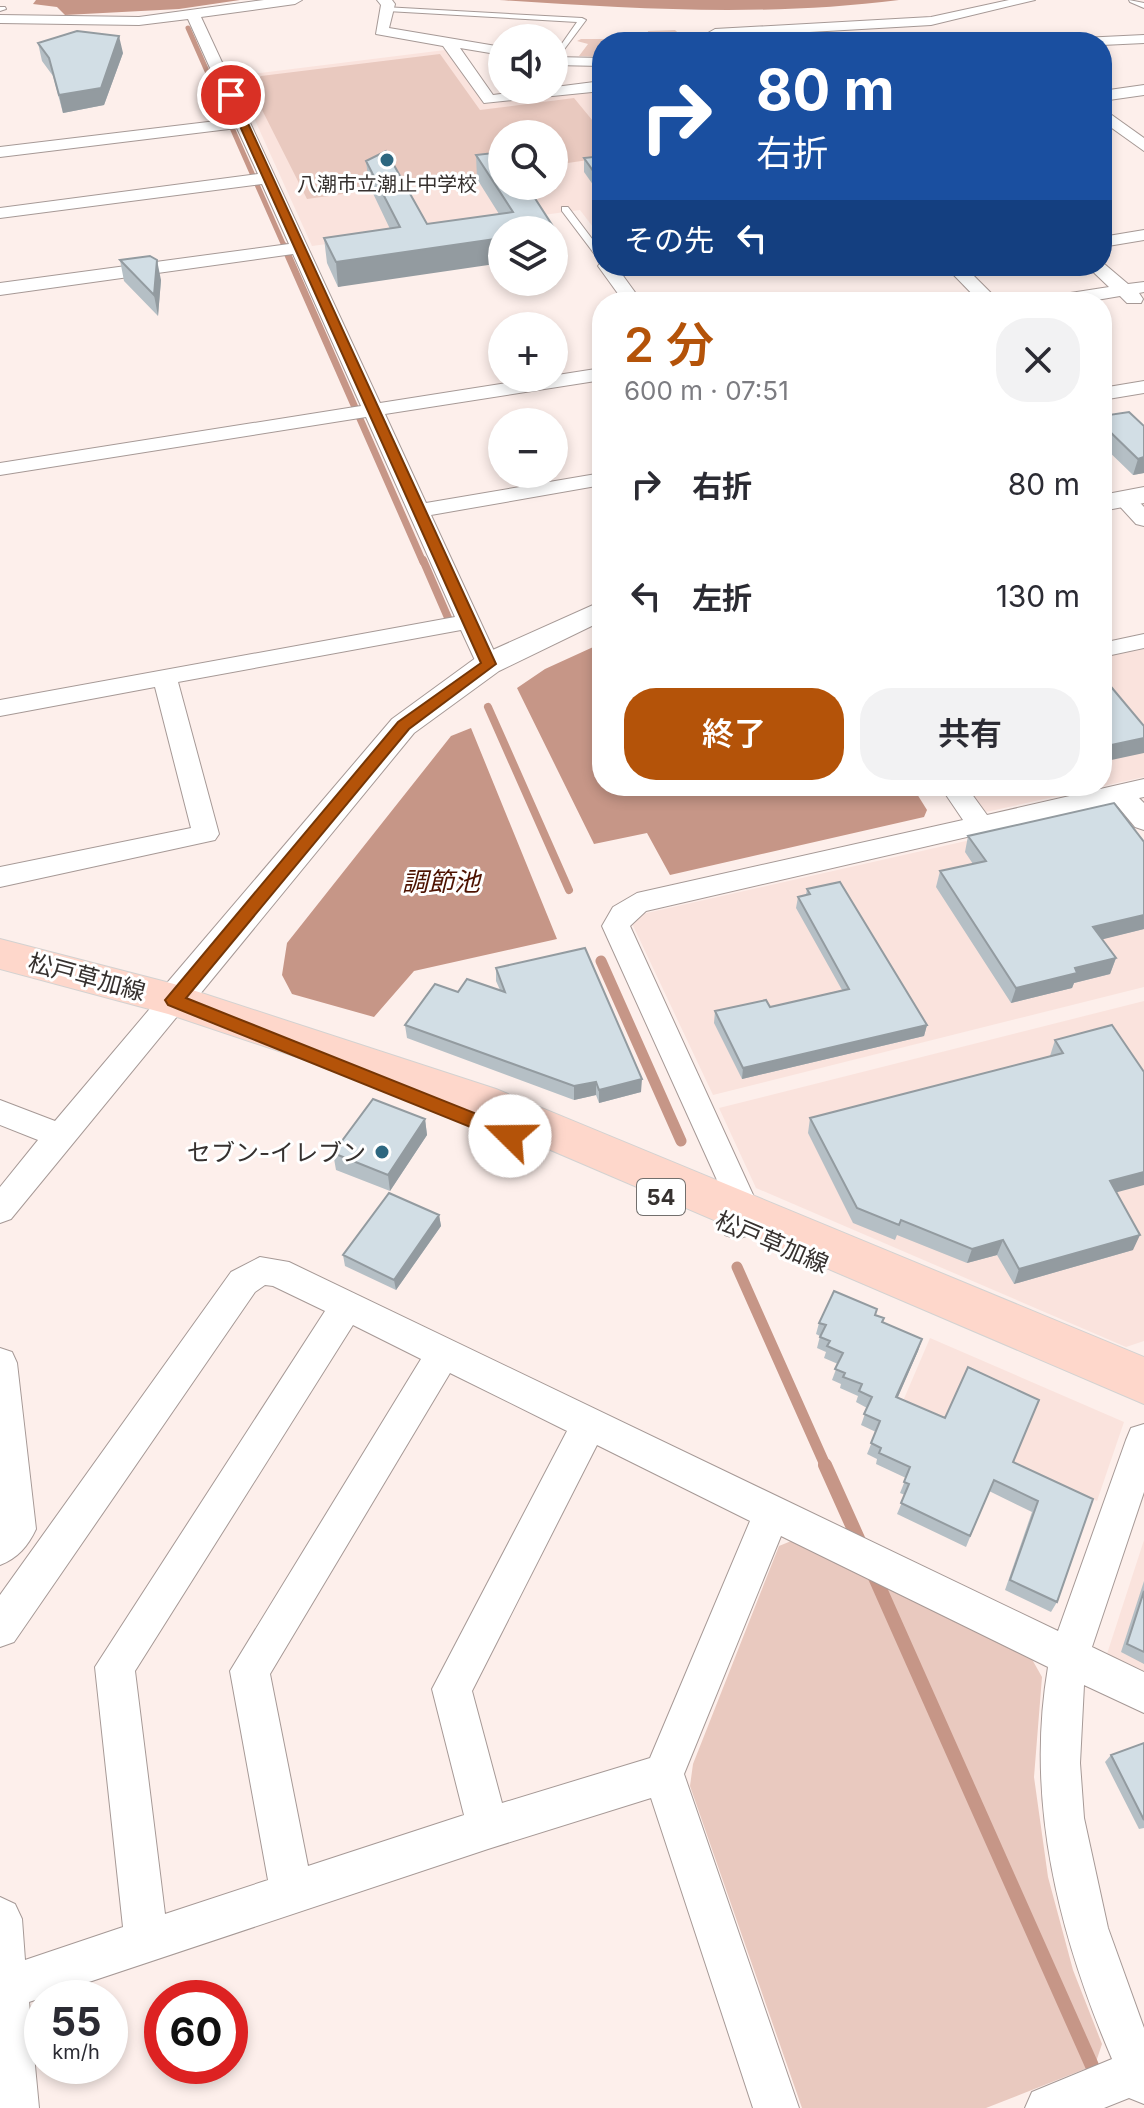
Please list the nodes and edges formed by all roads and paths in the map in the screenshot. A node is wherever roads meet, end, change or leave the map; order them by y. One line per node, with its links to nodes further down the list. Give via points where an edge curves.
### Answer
1 (295, 0): 7 (street)
2 (1028, 0): 8 (street, via 937,27)
3 (1133, 0): 5 (lane)
4 (385, 5): 10 (street, via 381,31); 12 (lane, via 586,20)
5 (1144, 6)
6 (1, 12): 7 (street, via 115,22)
7 (193, 14): 19 (street)
8 (752, 32)
9 (1144, 39): 11 (street)
10 (447, 41): 13 (street); 16 (street, via 489,100)
11 (1112, 41)
12 (568, 43)
13 (488, 48)
14 (568, 61): 15 (street)
15 (592, 62)
16 (592, 87)
17 (1144, 90): 18 (street)
18 (1112, 95)
19 (244, 122): 22 (street); 23 (street)
20 (1112, 122): 21 (street)
21 (1141, 140)
22 (0, 152)
23 (269, 178): 25 (street); 29 (street)
24 (565, 209): 28 (lane)
25 (0, 213)
26 (1144, 235): 27 (street)
27 (1112, 240)
28 (592, 245)
29 (298, 248): 33 (street); 41 (street)
30 (964, 276): 35 (street)
31 (1108, 276): 34 (street)
32 (1144, 287): 34 (street)
33 (0, 289)
34 (1124, 290): 36 (street); 37 (street)
35 (981, 292)
36 (1112, 292)
37 (1144, 308)
38 (592, 376): 41 (street)
39 (1144, 387): 40 (street)
40 (1112, 392)
41 (362, 412): 42 (street); 45 (street)
42 (0, 469)
43 (592, 481): 45 (street)
44 (1123, 499): 46 (street)
45 (419, 511): 48 (street)
46 (1144, 519)
47 (592, 615): 51 (street)
48 (469, 621): 51 (street); 52 (street)
49 (1144, 641): 50 (street)
50 (1112, 648)
51 (488, 664): 62 (street, via 403,726)
52 (165, 678): 53 (street); 60 (street, via 206,834)
53 (0, 708)
54 (1133, 790): 55 (street); 58 (street)
55 (1112, 795)
56 (960, 796): 59 (street)
57 (1107, 796): 59 (street)
58 (1144, 821)
59 (980, 825): 66 (street, via 637,903 623,914 616,926)
60 (0, 877)
61 (0, 954): 62 (main road, 松戸草加線 / 54)
62 (174, 1000): 64 (street); 66 (main road, 松戸草加線 / 54)
63 (0, 1112): 64 (street)
64 (60, 1136): 65 (street)
65 (0, 1210)
66 (740, 1218): 70 (main road, 松戸草加線 / 54); 71 (main road, 松戸草加線 / 54)
67 (347, 1306): 68 (street); 76 (street, via 277,1272 260,1271 243,1282); 83 (street, via 115,1667)
68 (444, 1352): 72 (street); 81 (street, via 250,1671)
69 (0, 1363): 75 (street, via 17,1529)
70 (1144, 1381)
71 (1144, 1401)
72 (589, 1424): 74 (street); 80 (street, via 452,1689)
73 (1144, 1440): 77 (street)
74 (772, 1513): 77 (street); 79 (street)
75 (0, 1547)
76 (0, 1628)
77 (1070, 1657): 78 (street); 85 (street, via 1059,1725 1067,1834)
78 (1144, 1693)
79 (664, 1774): 80 (street); 88 (street)
80 (488, 1828): 81 (street)
81 (292, 1893): 83 (street)
82 (0, 1919): 84 (street)
83 (146, 1940): 84 (street)
84 (3, 1989): 87 (street)
85 (1134, 2077): 86 (street)
86 (1060, 2103)
87 (16, 2108)
88 (776, 2108)

